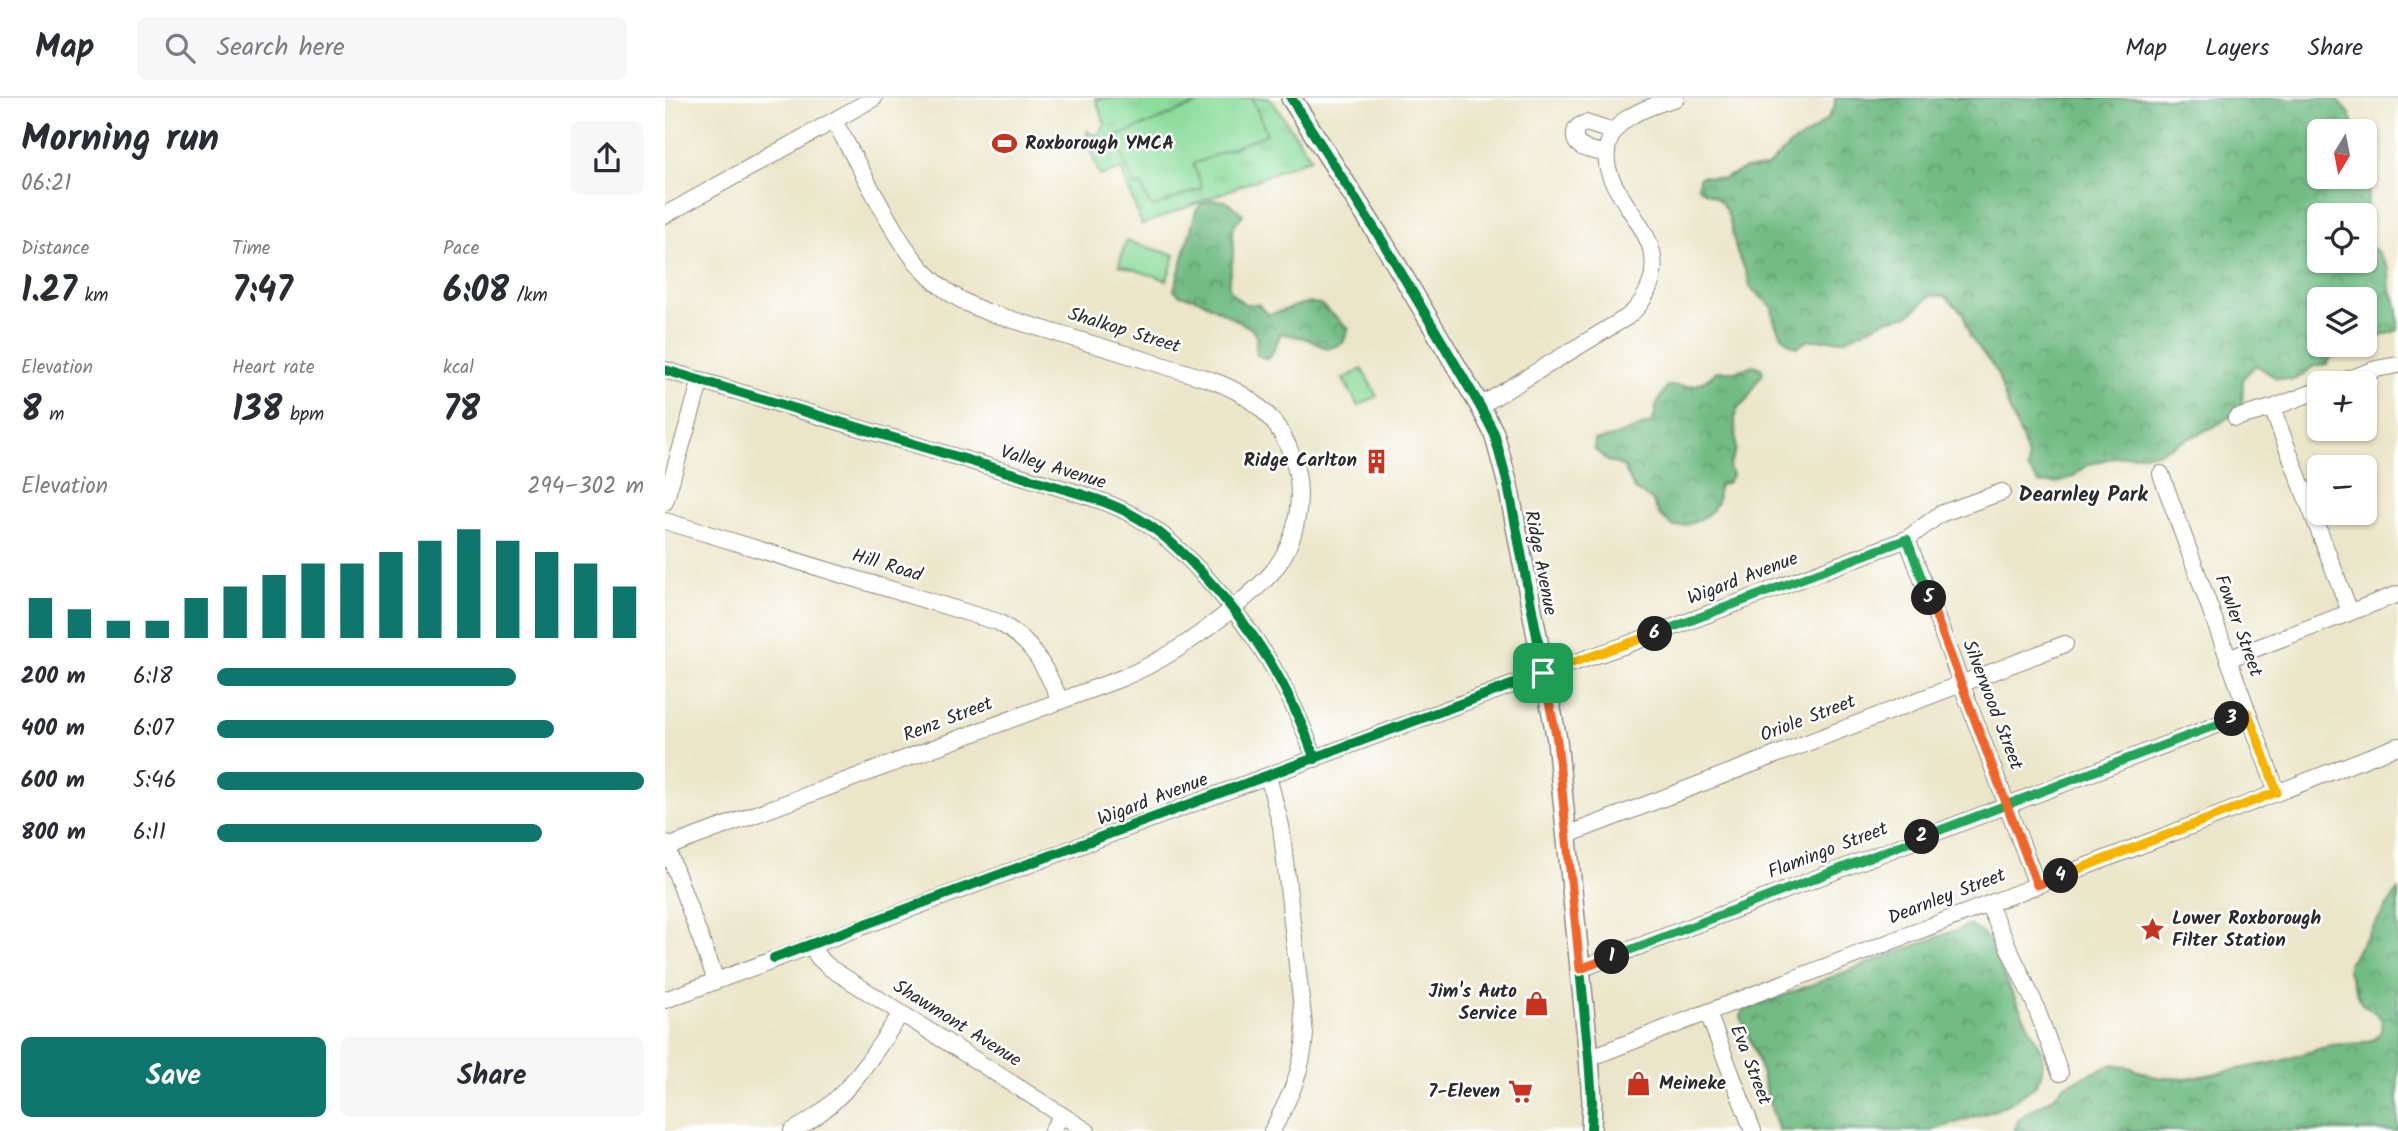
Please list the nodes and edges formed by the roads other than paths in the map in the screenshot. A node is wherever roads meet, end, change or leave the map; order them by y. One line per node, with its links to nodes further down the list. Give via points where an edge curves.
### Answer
1 (874, 98): 4 (street)
2 (1291, 98): 13 (main road, Ridge Avenue)
3 (1676, 98): 5 (street, via 1630,116)
4 (834, 121): 7 (street); 22 (street, Shalkop Street, via 909,255 946,292 987,312 1223,384 1250,399 1274,422 1294,462 1299,488 1297,519 1275,569)
5 (1613, 132): 6 (street); 6 (street, via 1586,123 1575,131 1578,145)
6 (1606, 153): 13 (street, via 1610,177 1653,250 1654,269 1645,297 1627,317)
7 (665, 215)
8 (2398, 367): 10 (street)
9 (665, 370): 11 (street, Valley Avenue)
10 (2371, 371)
11 (701, 380): 18 (street); 22 (street, Valley Avenue, via 1116,507 1170,541)
12 (2307, 395): 14 (street)
13 (1480, 406): 26 (main road, Ridge Avenue, via 1502,463)
14 (2272, 408): 15 (street); 23 (street)
15 (2236, 418)
16 (2161, 474): 25 (street, Fowler Street)
17 (2002, 492): 20 (street, Wigard Avenue, via 1946,511)
18 (665, 502)
19 (665, 521): 28 (street, Hill Road, via 998,622 1029,644)
20 (1907, 539): 26 (street, Wigard Avenue); 27 (street, Silverwood Street)
21 (2398, 594): 23 (street)
22 (1233, 608): 28 (street, Renz Street, via 1164,658); 31 (street, Valley Avenue, via 1281,680)
23 (2350, 612): 25 (street)
24 (2065, 644): 27 (street, Oriole Street)
25 (2228, 659): 29 (street, Fowler Street)
26 (1543, 673): 31 (street, Wigard Avenue); 35 (main road, Ridge Avenue, via 1557,740)
27 (1961, 682): 34 (street, Silverwood Street); 35 (street, Oriole Street)
28 (1060, 700): 36 (street, Renz Street)
29 (2248, 713): 33 (street, Fowler Street); 34 (street, Flamingo Street)
30 (2398, 746): 33 (street, Dearnley Street)
31 (1315, 759): 32 (street, Wigard Avenue)
32 (1268, 776): 39 (street, Wigard Avenue); 51 (street, via 1281,826 1305,1034 1297,1080)
33 (2277, 792): 37 (street, Dearnley Street)
34 (2007, 804): 37 (street, Silverwood Street); 40 (street, Flamingo Street)
35 (1567, 835): 40 (main road, Ridge Avenue)
36 (666, 846): 41 (street)
37 (2037, 885): 38 (street, Dearnley Street)
38 (1988, 904): 44 (street, Dearnley Street); 46 (street, via 2031,996)
39 (811, 946): 41 (street, Wigard Avenue); 43 (street, Shawmont Avenue, via 829,968)
40 (1580, 969): 45 (main road, Ridge Avenue)
41 (716, 980): 42 (street, Wigard Avenue)
42 (665, 1000)
43 (901, 1013): 47 (street, Shawmont Avenue); 48 (street, via 852,1084 828,1108)
44 (1708, 1013): 45 (street, Dearnley Street); 53 (street, Eva Street)
45 (1589, 1058): 52 (main road, Ridge Avenue)
46 (2060, 1073)
47 (1062, 1115): 49 (street); 50 (street, Shawmont Avenue)
48 (792, 1131)
49 (1052, 1131)
50 (1087, 1131)
51 (1272, 1131)
52 (1591, 1131)
53 (1753, 1131)

